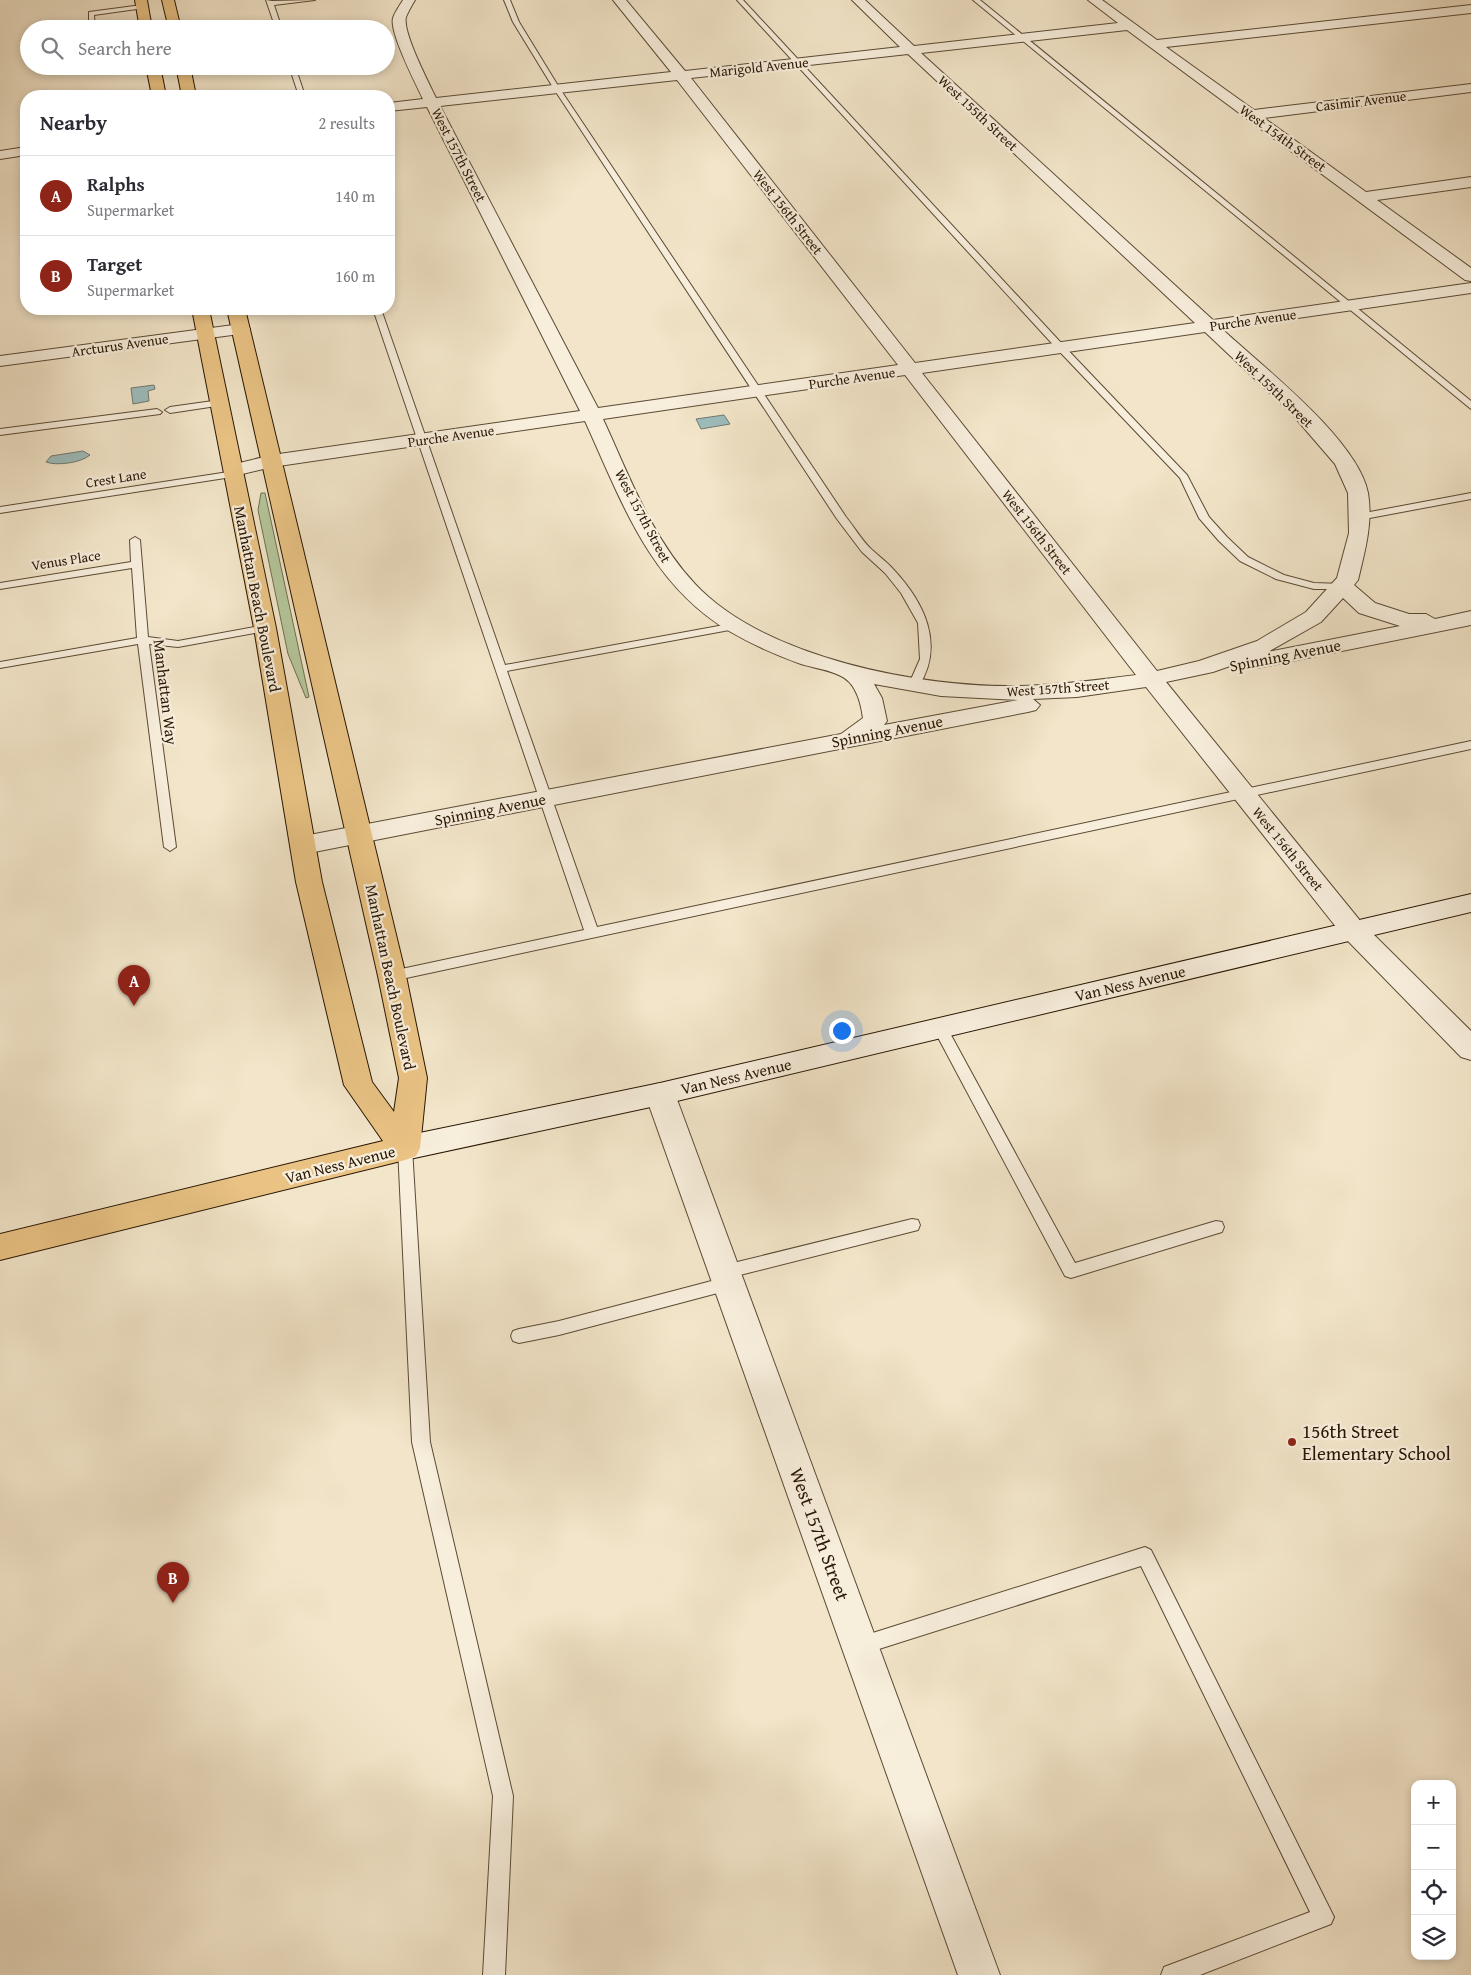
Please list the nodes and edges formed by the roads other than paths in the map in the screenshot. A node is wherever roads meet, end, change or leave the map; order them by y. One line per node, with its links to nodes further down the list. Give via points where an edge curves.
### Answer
1 (168, 0): 15 (main road)
2 (312, 0): 10 (lane)
3 (409, 0): 31 (street, West 157th Street, via 399,19 400,28)
4 (506, 0): 27 (lane)
5 (619, 0): 25 (street, West 156th Street)
6 (740, 0): 21 (lane)
7 (858, 0): 20 (street, West 155th Street)
8 (976, 0): 18 (lane)
9 (1094, 0): 17 (street, West 154th Street)
10 (269, 2): 16 (lane)
11 (142, 4): 13 (lane, via 91,13); 14 (main road)
12 (1471, 8): 19 (street)
13 (91, 20)
14 (145, 20)
15 (172, 20)
16 (276, 20)
17 (1130, 26): 18 (street, Marigold Avenue); 19 (street, West 154th Street)
18 (1022, 38): 20 (street, Marigold Avenue); 40 (lane)
19 (1154, 44): 33 (street, West 154th Street)
20 (910, 50): 21 (street, Marigold Avenue); 44 (street, West 155th Street)
21 (798, 63): 25 (street, Marigold Avenue); 47 (lane)
22 (155, 75): 28 (main road)
23 (185, 75): 29 (main road)
24 (295, 75): 30 (lane)
25 (681, 75): 27 (street, Marigold Avenue); 49 (street, West 156th Street)
26 (1471, 88): 33 (street, Casimir Avenue)
27 (557, 89): 31 (street, Marigold Avenue); 50 (lane)
28 (158, 90)
29 (189, 90)
30 (300, 90)
31 (432, 102): 32 (street, Marigold Avenue); 55 (street, West 157th Street)
32 (395, 106)
33 (1251, 115): 37 (street, West 154th Street)
34 (20, 152): 35 (street)
35 (0, 155)
36 (1471, 182): 37 (street)
37 (1363, 197): 38 (street, West 154th Street)
38 (1471, 276)
39 (1471, 288): 40 (street, Purche Avenue)
40 (1348, 306): 44 (street, Purche Avenue); 52 (lane)
41 (201, 315): 46 (main road, Manhattan Beach Boulevard)
42 (238, 315): 45 (main road, Manhattan Beach Boulevard)
43 (379, 315): 57 (lane)
44 (1209, 326): 47 (street, Purche Avenue); 62 (street, West 155th Street, via 1316,428 1339,456 1355,481)
45 (241, 329): 46 (street, Arcturus Avenue); 58 (main road, Manhattan Beach Boulevard)
46 (205, 334): 48 (street, Arcturus Avenue); 51 (main road, Manhattan Beach Boulevard)
47 (1061, 348): 49 (street, Purche Avenue); 66 (lane, via 1184,477 1204,518 1244,559 1280,577 1314,586)
48 (0, 361)
49 (910, 370): 50 (street, Purche Avenue); 74 (street, West 156th Street)
50 (758, 391): 55 (street, Purche Avenue); 75 (lane, via 842,519 906,592 923,624 926,659)
51 (220, 403): 53 (lane); 59 (main road, Manhattan Beach Boulevard)
52 (1471, 406)
53 (170, 410)
54 (157, 412): 56 (lane)
55 (592, 415): 57 (street, Purche Avenue); 68 (street, West 157th Street, via 634,506 661,554 681,582)
56 (0, 432)
57 (424, 440): 58 (street, Purche Avenue); 72 (lane)
58 (272, 461): 59 (street, Purche Avenue); 80 (main road, Manhattan Beach Boulevard)
59 (234, 472): 61 (lane, Crest Lane); 69 (main road, Manhattan Beach Boulevard)
60 (1471, 496): 62 (lane)
61 (0, 510)
62 (1359, 517): 66 (street, West 155th Street, via 1355,567)
63 (134, 540): 64 (lane, Manhattan Way)
64 (137, 564): 65 (lane, Venus Place); 70 (lane, Manhattan Way)
65 (0, 586)
66 (1343, 587): 67 (street, via 1367,608 1407,621); 74 (street, West 155th Street, via 1328,607 1303,626 1258,650)
67 (1462, 620): 74 (street, Spinning Avenue)
68 (736, 626): 72 (lane); 73 (street, West 157th Street, via 775,645)
69 (264, 628): 70 (lane, via 178,644); 81 (main road, Manhattan Beach Boulevard)
70 (143, 640): 71 (lane); 82 (lane, Manhattan Way)
71 (0, 666)
72 (500, 669): 79 (lane)
73 (848, 670): 75 (street, West 157th Street); 76 (street, via 873,699 875,721)
74 (1153, 681): 75 (street, West 157th Street, via 1036,693 974,692); 76 (street, Spinning Avenue); 78 (street, West 156th Street)
75 (915, 684)
76 (849, 739): 79 (street, Spinning Avenue)
77 (1471, 745): 78 (lane)
78 (1243, 792): 84 (street, West 156th Street); 85 (lane)
79 (546, 798): 80 (street, Spinning Avenue); 85 (lane)
80 (359, 834): 81 (street, Spinning Avenue); 86 (main road, Manhattan Beach Boulevard)
81 (304, 845): 90 (main road, Manhattan Beach Boulevard, via 309,882 358,1085)
82 (170, 847)
83 (1471, 903): 84 (street, Van Ness Avenue)
84 (1353, 930): 87 (street, Van Ness Avenue); 88 (street, West 156th Street)
85 (592, 933): 86 (lane)
86 (392, 976): 90 (main road, Manhattan Beach Boulevard, via 413,1078)
87 (940, 1028): 89 (street, Van Ness Avenue); 92 (lane, via 1071,1271)
88 (1471, 1049)
89 (660, 1094): 90 (street, Van Ness Avenue); 94 (street, West 157th Street)
90 (405, 1148): 93 (main road, Van Ness Avenue); 97 (lane, via 421,1442 503,1796)
91 (912, 1225): 94 (lane)
92 (1216, 1227)
93 (0, 1247)
94 (727, 1278): 95 (lane, via 559,1328); 96 (street, West 157th Street)
95 (519, 1336)
96 (860, 1646): 98 (street, West 157th Street); 99 (lane, via 1145,1556 1324,1917)
97 (494, 1975)
98 (979, 1975)
99 (1172, 1975)

